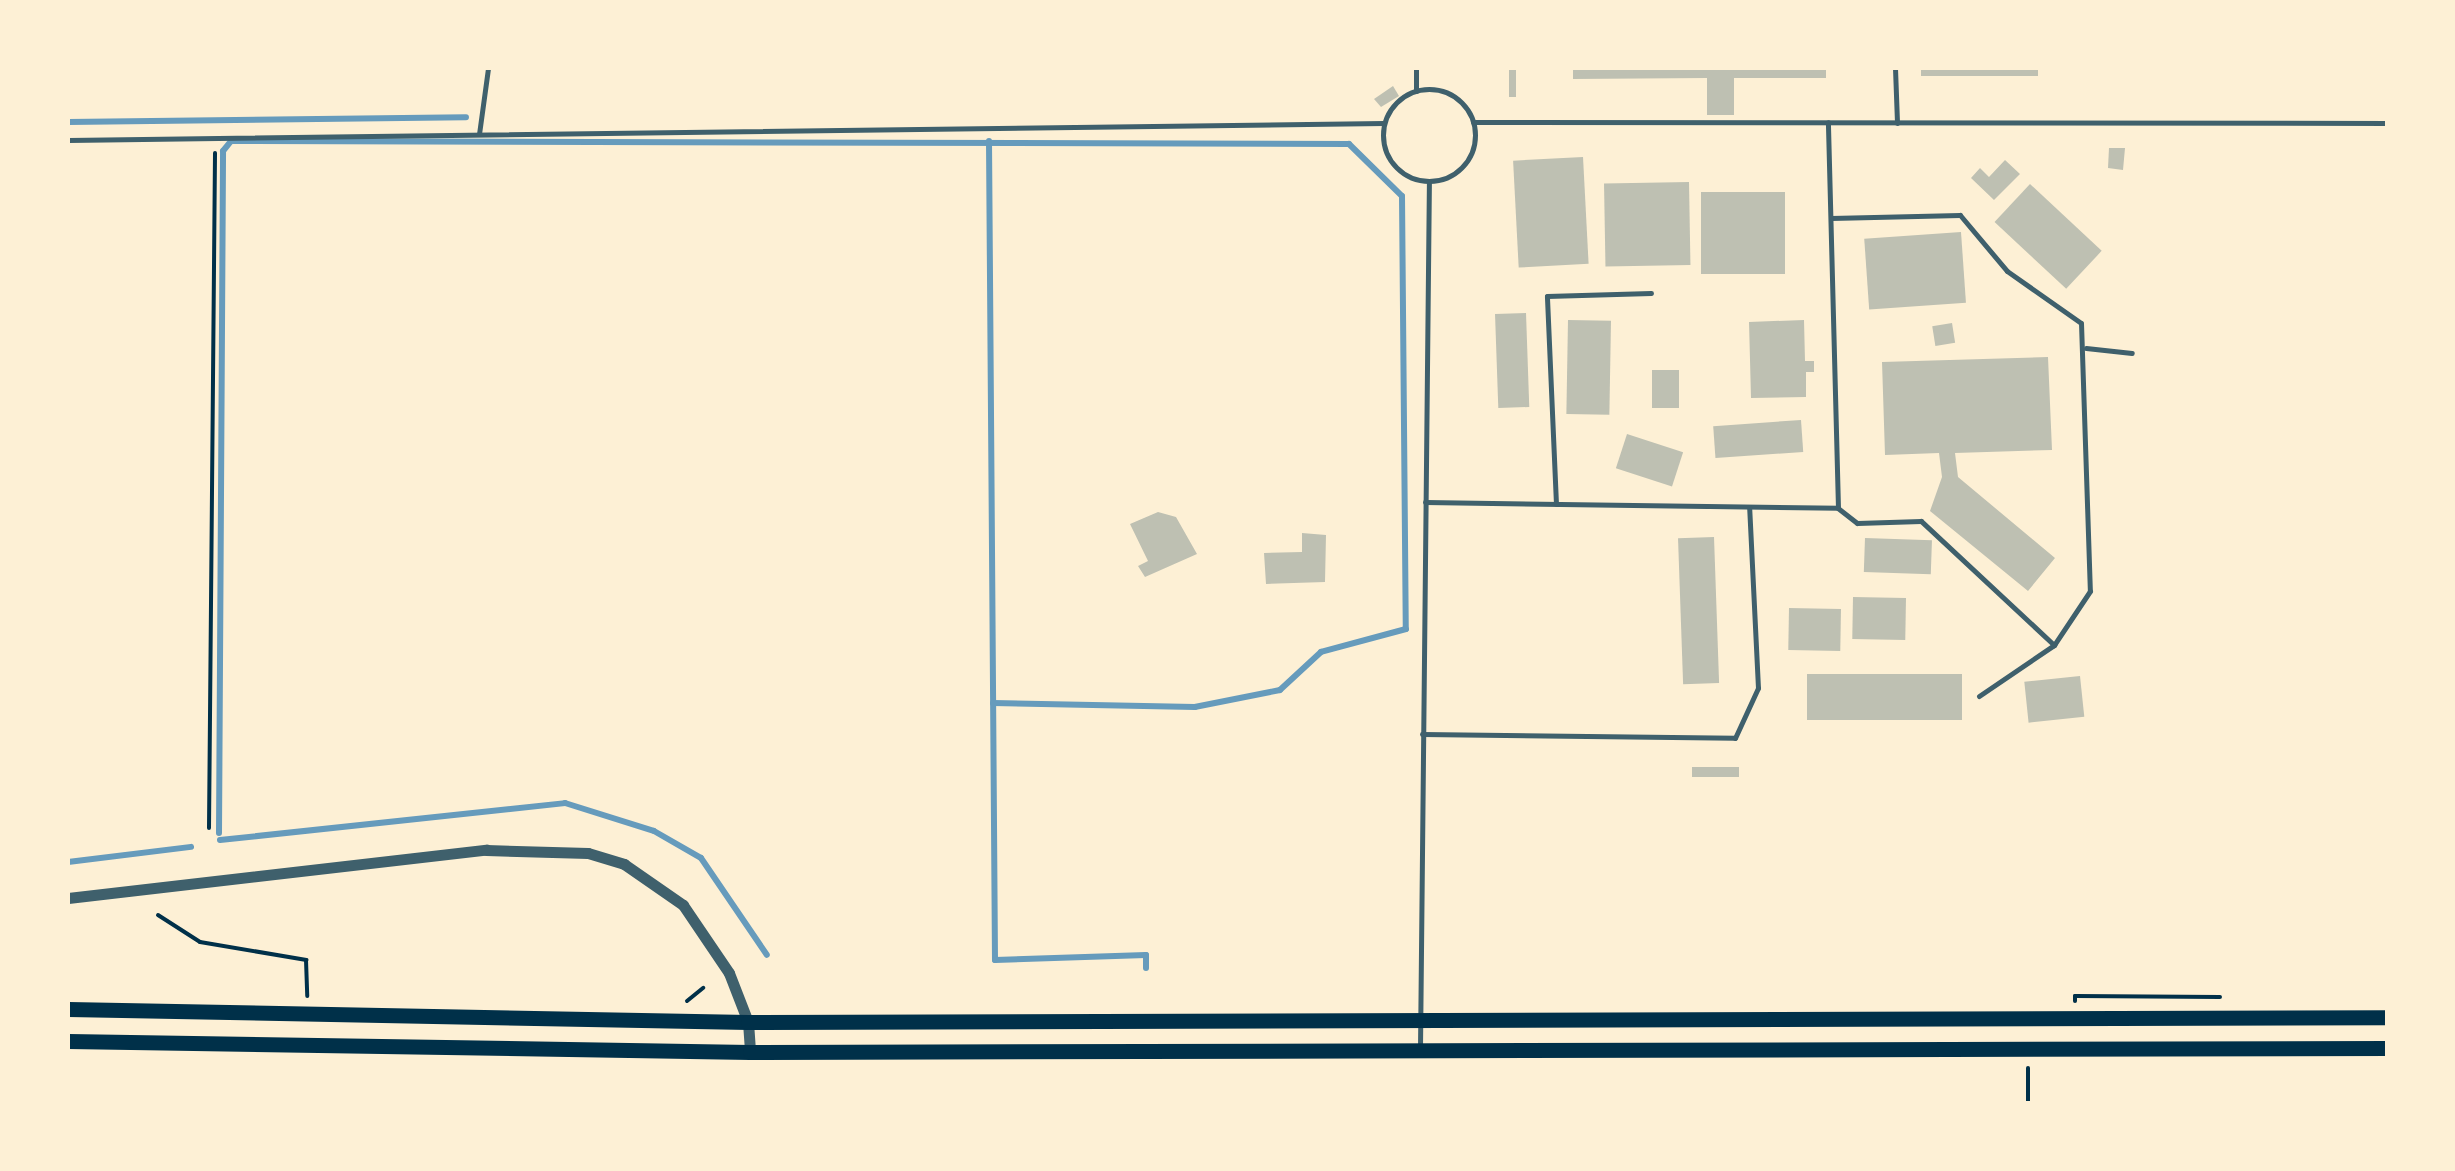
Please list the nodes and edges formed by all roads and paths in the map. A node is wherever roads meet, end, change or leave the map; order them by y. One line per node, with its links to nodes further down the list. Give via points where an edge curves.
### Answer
1 (488, 68): 10 (lane)
2 (1416, 68): 4 (lane)
3 (1895, 68): 7 (lane)
4 (1416, 90): 5 (lane, via 1457,98); 8 (lane)
5 (1474, 122): 6 (lane); 13 (lane, via 1466,163)
6 (1828, 122): 7 (lane); 14 (lane)
7 (1897, 122): 9 (lane)
8 (1384, 123): 10 (lane); 13 (lane, via 1382,140 1393,163)
9 (2388, 123)
10 (479, 134): 11 (lane)
11 (215, 138): 12 (lane); 25 (path)
12 (68, 140)
13 (1429, 181): 18 (lane)
14 (1830, 218): 16 (lane, via 1960,215 2007,271 2081,323); 21 (lane)
15 (1652, 293): 19 (lane, via 1546,296)
16 (2086, 348): 17 (lane); 22 (lane, via 2090,591)
17 (2132, 353)
18 (1425, 502): 19 (lane); 24 (lane)
19 (1556, 504): 20 (lane)
20 (1749, 506): 21 (lane); 24 (lane, via 1758,688 1734,738)
21 (1838, 508): 22 (lane, via 1857,523 1921,520)
22 (2054, 645): 23 (lane)
23 (1980, 696)
24 (1422, 734): 32 (lane)
25 (209, 828)
26 (68, 898): 31 (street, via 486,850 588,853 624,864 683,905 729,973)
27 (158, 915): 28 (path, via 200,942 306,960)
28 (307, 996)
29 (68, 1009): 31 (highway)
30 (2388, 1018): 32 (highway)
31 (748, 1022): 32 (highway); 35 (street)
32 (1420, 1022): 36 (lane)
33 (68, 1040): 35 (highway)
34 (2388, 1048): 36 (highway)
35 (750, 1052): 36 (highway)
36 (1420, 1052)
37 (2028, 1075): 38 (path)
38 (2028, 1104)

